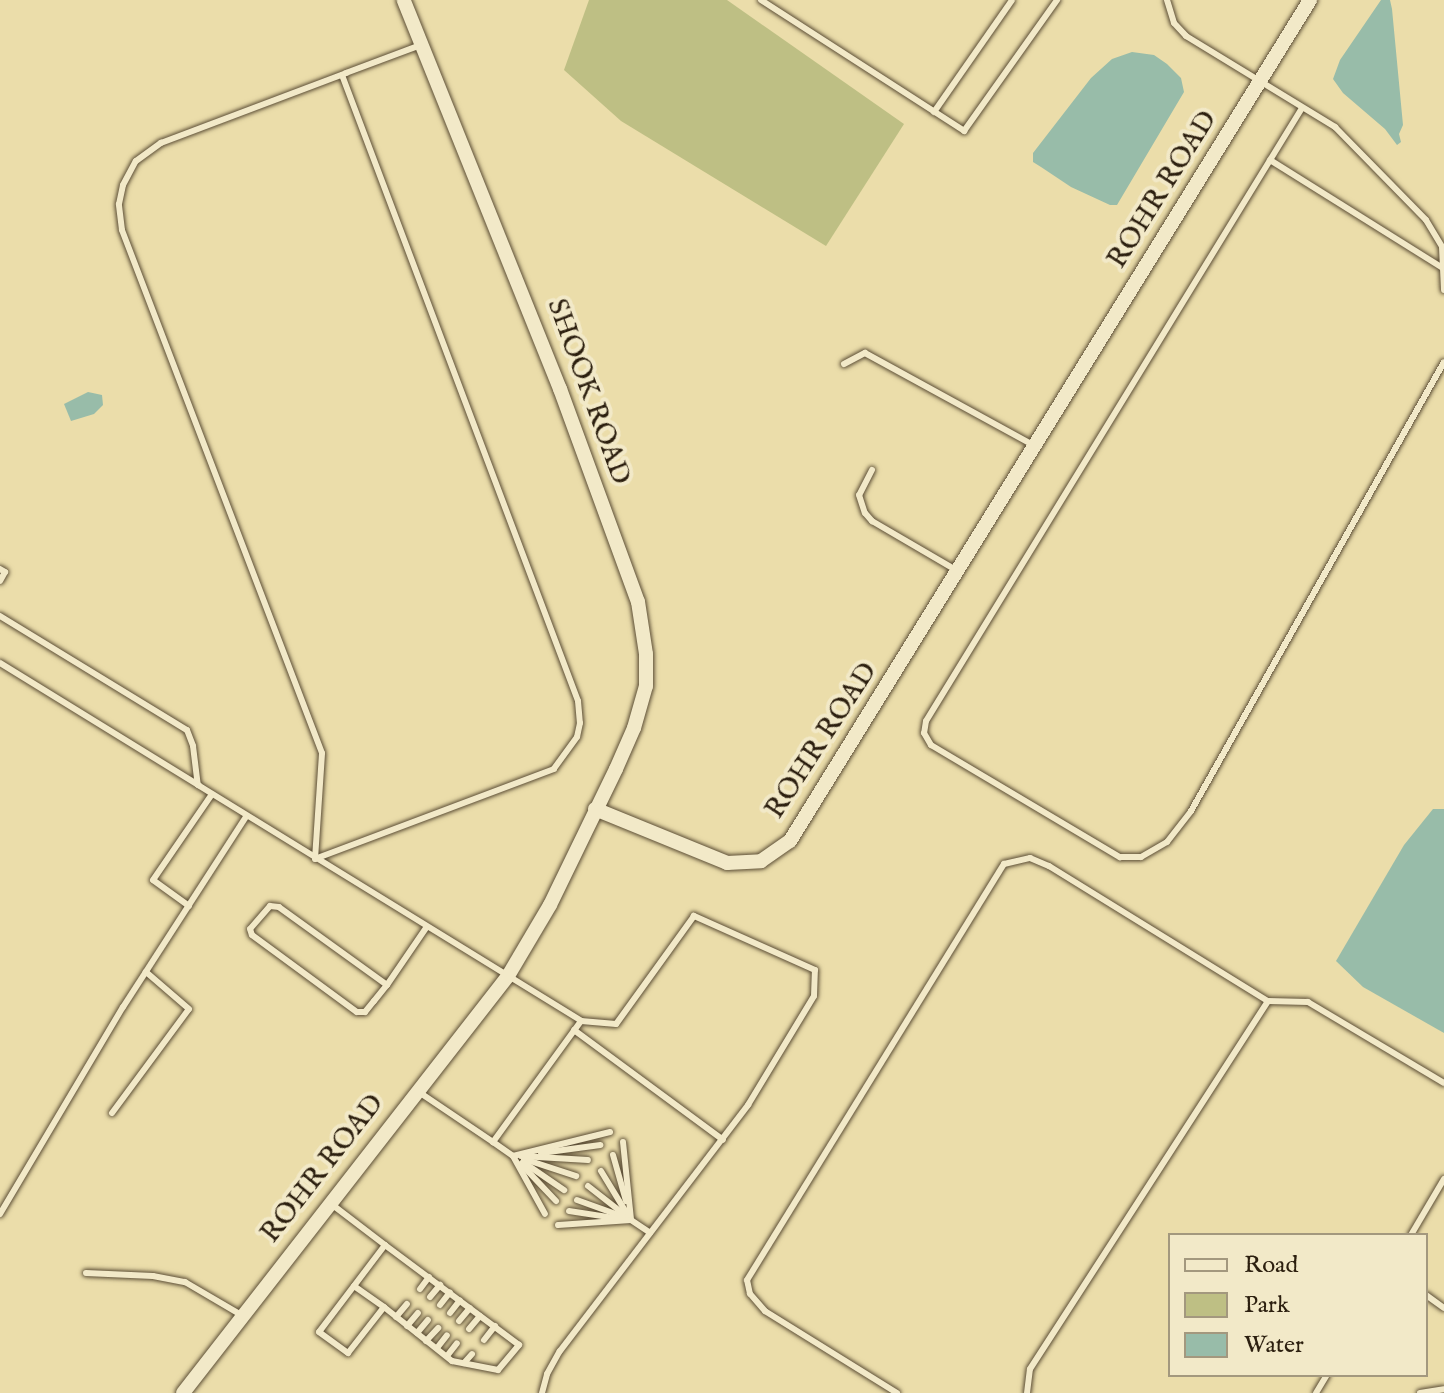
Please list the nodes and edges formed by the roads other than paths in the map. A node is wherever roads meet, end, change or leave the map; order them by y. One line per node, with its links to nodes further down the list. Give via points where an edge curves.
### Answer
1 (404, 0): 7 (street, SHOOK ROAD)
2 (761, 0): 11 (lane)
3 (1012, 0): 11 (lane)
4 (1057, 0): 11 (lane, via 964,131)
5 (1167, 0): 9 (lane, via 1174,23 1186,36)
6 (1310, 0): 9 (street, ROHR ROAD)
7 (425, 44): 8 (lane); 26 (street, SHOOK ROAD, via 638,602 646,686 626,749)
8 (342, 75): 28 (lane, via 161,143 136,161 119,204 138,274 322,753); 28 (lane, via 578,701 580,723 577,737 554,769)
9 (1260, 83): 10 (lane); 17 (street, ROHR ROAD)
10 (1302, 108): 12 (lane); 13 (lane, via 1335,127 1426,220 1442,247)
11 (934, 112)
12 (1270, 160): 13 (lane); 15 (lane, via 926,721 924,733 931,745 1120,857 1141,857 1167,842 1199,798)
13 (1443, 268): 14 (lane)
14 (1444, 290)
15 (1444, 362)
16 (844, 364): 17 (lane, via 865,353)
17 (1035, 446): 20 (street, ROHR ROAD)
18 (872, 470): 20 (lane, via 859,495 865,513)
19 (0, 569): 21 (lane, via 5,572)
20 (959, 571): 26 (street, ROHR ROAD, via 801,826 777,852 761,861 727,863)
21 (0, 581)
22 (0, 616): 24 (lane, via 187,730)
23 (0, 663): 24 (lane)
24 (198, 785): 25 (lane)
25 (212, 794): 27 (lane); 29 (lane, via 153,880)
26 (595, 809): 32 (street, ROHR ROAD, via 550,905)
27 (246, 817): 28 (lane); 29 (lane)
28 (315, 859): 30 (lane)
29 (189, 906): 31 (lane)
30 (426, 928): 32 (lane); 33 (lane)
31 (146, 972): 39 (lane, via 189,1009); 57 (lane)
32 (508, 976): 35 (lane); 38 (street, ROHR ROAD)
33 (387, 985): 33 (lane, via 279,907 270,906 250,929 357,1012 365,1012)
34 (1268, 1001): 37 (lane, via 1308,1002); 99 (lane, via 1049,866 1030,858 1004,864 747,1280 750,1294 765,1311); 100 (lane, via 1030,1369)
35 (581, 1021): 36 (lane); 41 (lane, via 616,1024 694,916 815,970 814,996)
36 (574, 1030): 41 (lane); 42 (lane)
37 (1444, 1083)
38 (417, 1090): 42 (lane); 55 (street, ROHR ROAD)
39 (112, 1113)
40 (610, 1132): 46 (lane)
41 (723, 1140): 61 (lane)
42 (493, 1142): 46 (lane)
43 (623, 1142): 59 (lane)
44 (600, 1145): 46 (lane)
45 (613, 1155): 59 (lane)
46 (513, 1156): 47 (lane); 49 (lane); 52 (lane); 54 (lane); 58 (lane)
47 (588, 1160)
48 (601, 1171): 59 (lane)
49 (576, 1176)
50 (1444, 1179): 62 (lane)
51 (588, 1186): 59 (lane)
52 (564, 1190)
53 (577, 1200): 59 (lane)
54 (556, 1201)
55 (330, 1203): 63 (lane); 78 (street, ROHR ROAD)
56 (569, 1211): 59 (lane)
57 (0, 1214)
58 (545, 1214)
59 (631, 1220): 60 (lane); 61 (lane)
60 (558, 1225)
61 (650, 1233): 98 (lane, via 560,1351)
62 (1412, 1233)
63 (385, 1245): 65 (lane); 67 (lane)
64 (86, 1273): 78 (lane, via 185,1282)
65 (429, 1277): 66 (lane); 68 (lane)
66 (440, 1285): 69 (lane); 70 (lane)
67 (354, 1286): 74 (lane); 74 (lane, via 319,1332 348,1353)
68 (420, 1289)
69 (450, 1292): 71 (lane); 73 (lane)
70 (430, 1297)
71 (460, 1300): 75 (lane); 77 (lane)
72 (407, 1304): 80 (lane)
73 (440, 1305)
74 (384, 1307): 80 (lane)
75 (470, 1308): 79 (lane); 82 (lane)
76 (418, 1313): 83 (lane)
77 (450, 1313)
78 (243, 1316): 97 (street, ROHR ROAD)
79 (480, 1316): 84 (lane); 86 (lane)
80 (396, 1317): 83 (lane)
81 (428, 1320): 87 (lane)
82 (459, 1321)
83 (407, 1326): 87 (lane)
84 (495, 1326): 89 (lane); 95 (lane, via 519,1345 498,1370)
85 (438, 1328): 90 (lane)
86 (469, 1329)
87 (417, 1333): 90 (lane)
88 (447, 1335): 92 (lane)
89 (484, 1340)
90 (426, 1341): 92 (lane)
91 (457, 1343): 94 (lane)
92 (437, 1348): 94 (lane)
93 (472, 1354): 95 (lane)
94 (447, 1356): 95 (lane)
95 (464, 1363)
96 (1444, 1389): 101 (lane)
97 (183, 1393)
98 (542, 1393)
99 (897, 1393)
100 (1027, 1393)
101 (1420, 1393)

